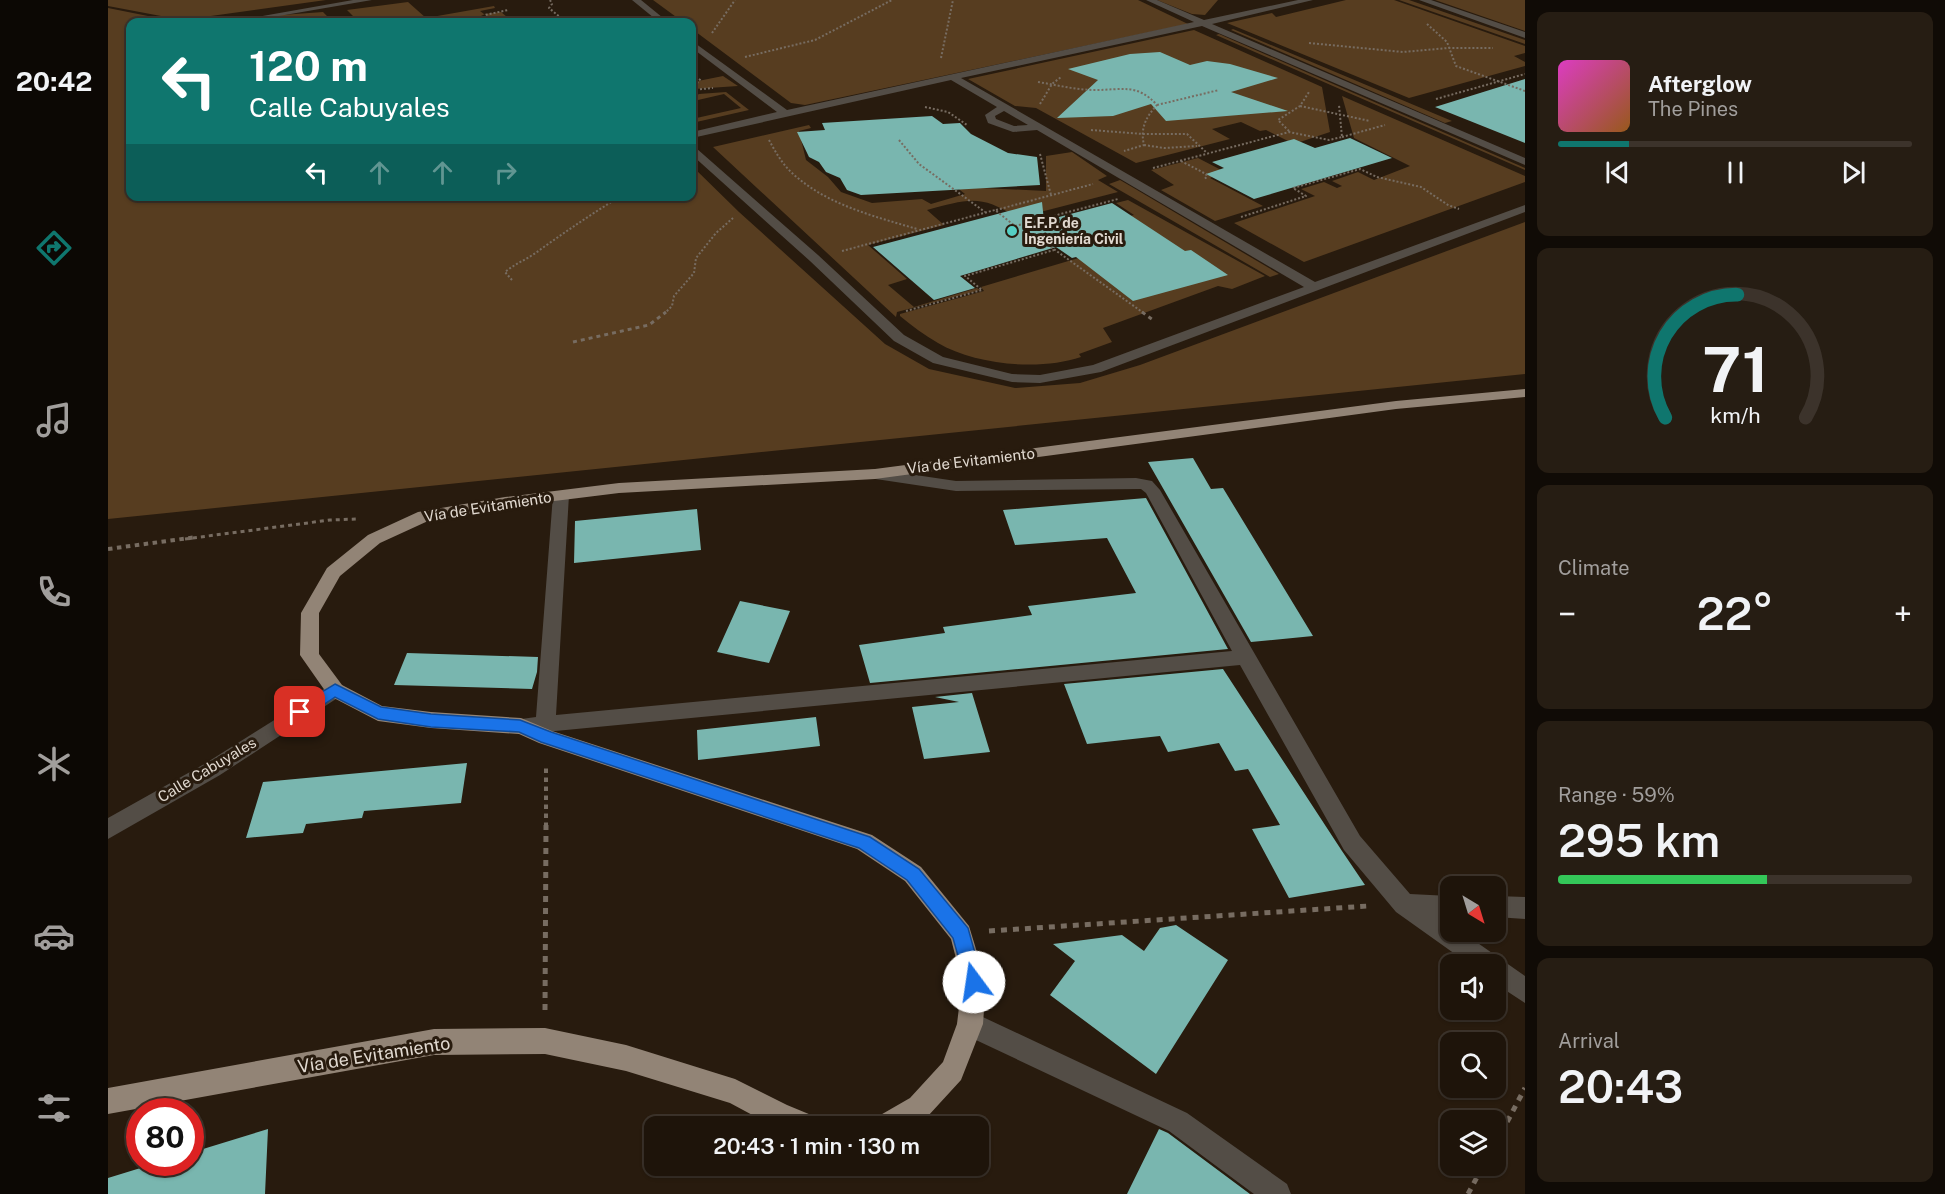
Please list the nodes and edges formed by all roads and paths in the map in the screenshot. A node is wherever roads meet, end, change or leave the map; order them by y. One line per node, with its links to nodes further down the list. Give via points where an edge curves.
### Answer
1 (368, 0): 11 (street)
2 (550, 0): 13 (path, via 549,8)
3 (636, 0): 14 (street)
4 (735, 0): 17 (path)
5 (892, 0): 24 (path, via 815,40)
6 (952, 0): 29 (path, via 939,66 919,75)
7 (1150, 0): 16 (street)
8 (1309, 0): 16 (street)
9 (1423, 0): 18 (street)
10 (508, 10): 12 (path, via 485,15)
11 (256, 18)
12 (486, 18)
13 (561, 18)
14 (659, 18)
15 (1420, 19): 21 (path, via 1447,42)
16 (1205, 24): 23 (street); 58 (street)
17 (711, 34)
18 (1525, 35)
19 (1308, 42): 21 (path, via 1403,52)
20 (696, 47): 24 (street)
21 (1448, 48): 22 (path); 31 (path, via 1456,66)
22 (1500, 48)
23 (1030, 61): 26 (street); 32 (path, via 1068,73)
24 (720, 66): 42 (street)
25 (1525, 74): 31 (path)
26 (953, 77): 29 (street); 41 (street)
27 (696, 78): 28 (path)
28 (699, 78)
29 (933, 81): 42 (street)
30 (1038, 82): 32 (path)
31 (1499, 82): 35 (path); 37 (path)
32 (1052, 84): 38 (path, via 1094,90 1129,88 1148,95); 39 (path)
33 (1311, 89): 40 (path)
34 (1219, 90): 38 (path)
35 (1525, 91)
36 (1339, 98): 43 (path)
37 (1436, 99)
38 (1157, 105): 49 (path, via 1144,119)
39 (1038, 106)
40 (1300, 106): 43 (path); 47 (path, via 1278,120)
41 (1004, 107): 44 (street); 45 (street, via 990,115 992,121 1012,129)
42 (784, 113): 48 (street)
43 (1340, 115): 50 (path); 50 (path, via 1386,125)
44 (1039, 127): 45 (street); 60 (street)
45 (1026, 129): 62 (path, via 1038,148)
46 (1082, 129): 49 (path)
47 (1289, 132): 50 (path, via 1329,140); 55 (path)
48 (696, 134)
49 (1143, 134): 52 (path); 53 (path, via 1187,134)
50 (1342, 136)
51 (899, 140): 68 (path, via 919,164)
52 (1144, 145): 53 (path); 54 (path)
53 (1197, 146): 55 (path)
54 (1131, 149)
55 (1207, 153): 57 (path)
56 (696, 154): 65 (street)
57 (1180, 161): 60 (path); 61 (path, via 1206,174)
58 (1525, 162)
59 (790, 171): 71 (path, via 816,190 866,213)
60 (1122, 176): 62 (path); 76 (street)
61 (1204, 179)
62 (1051, 195): 67 (path)
63 (1127, 197): 67 (path, via 1016,226)
64 (613, 201): 75 (path, via 516,263 505,272)
65 (753, 204): 74 (street); 79 (path, via 739,212 696,258 694,273 662,316 649,325)
66 (1525, 208): 76 (street)
67 (995, 210): 68 (path)
68 (986, 213): 71 (path)
69 (1447, 213): 70 (path, via 1458,209 1421,187 1360,169 1293,188 1306,196)
70 (1237, 218)
71 (919, 230): 74 (path)
72 (1041, 240): 73 (path)
73 (1054, 250): 77 (path, via 965,276 982,290); 78 (path, via 1153,320)
74 (814, 258): 76 (street, via 893,332 938,360 961,368 1040,380 1096,369)
75 (512, 280)
76 (1314, 287)
77 (898, 313)
78 (1144, 323)
79 (573, 342)
80 (1525, 393): 81 (highway, Vía de Evitamiento, via 1396,405)
81 (875, 474): 82 (highway, Vía de Evitamiento, via 620,488); 85 (street, via 956,486 1146,485)
82 (561, 495): 86 (highway, Vía de Evitamiento, via 424,516 374,539 333,572 310,613 309,655); 87 (street)
83 (365, 519): 84 (path, via 330,520)
84 (108, 549)
85 (1245, 657): 87 (street); 89 (street, via 1352,843)
86 (335, 690): 87 (highway, Vía de Evitamiento, via 378,712); 88 (street, Calle Cabuyales, via 213,769)
87 (546, 730): 93 (highway, Vía de Evitamiento, via 864,842 913,874); 98 (path)
88 (108, 829)
89 (1404, 904): 90 (street); 93 (path); 94 (street)
90 (1440, 906)
91 (1506, 907): 92 (street)
92 (1525, 908)
93 (961, 934): 97 (highway, Vía de Evitamiento, via 974,982)
94 (1474, 954)
95 (1506, 977): 96 (street)
96 (1525, 991)
97 (970, 1024): 102 (highway, Vía de Evitamiento, via 952,1071 919,1107); 105 (street, via 1178,1122)
98 (545, 1041): 100 (highway, Vía de Evitamiento, via 434,1042); 101 (highway, Vía de Evitamiento, via 626,1058 735,1092)
99 (1525, 1088): 103 (path)
100 (108, 1101)
101 (780, 1116)
102 (903, 1116)
103 (1506, 1124)
104 (1478, 1176): 106 (path)
105 (1277, 1194)
106 (1468, 1194)

